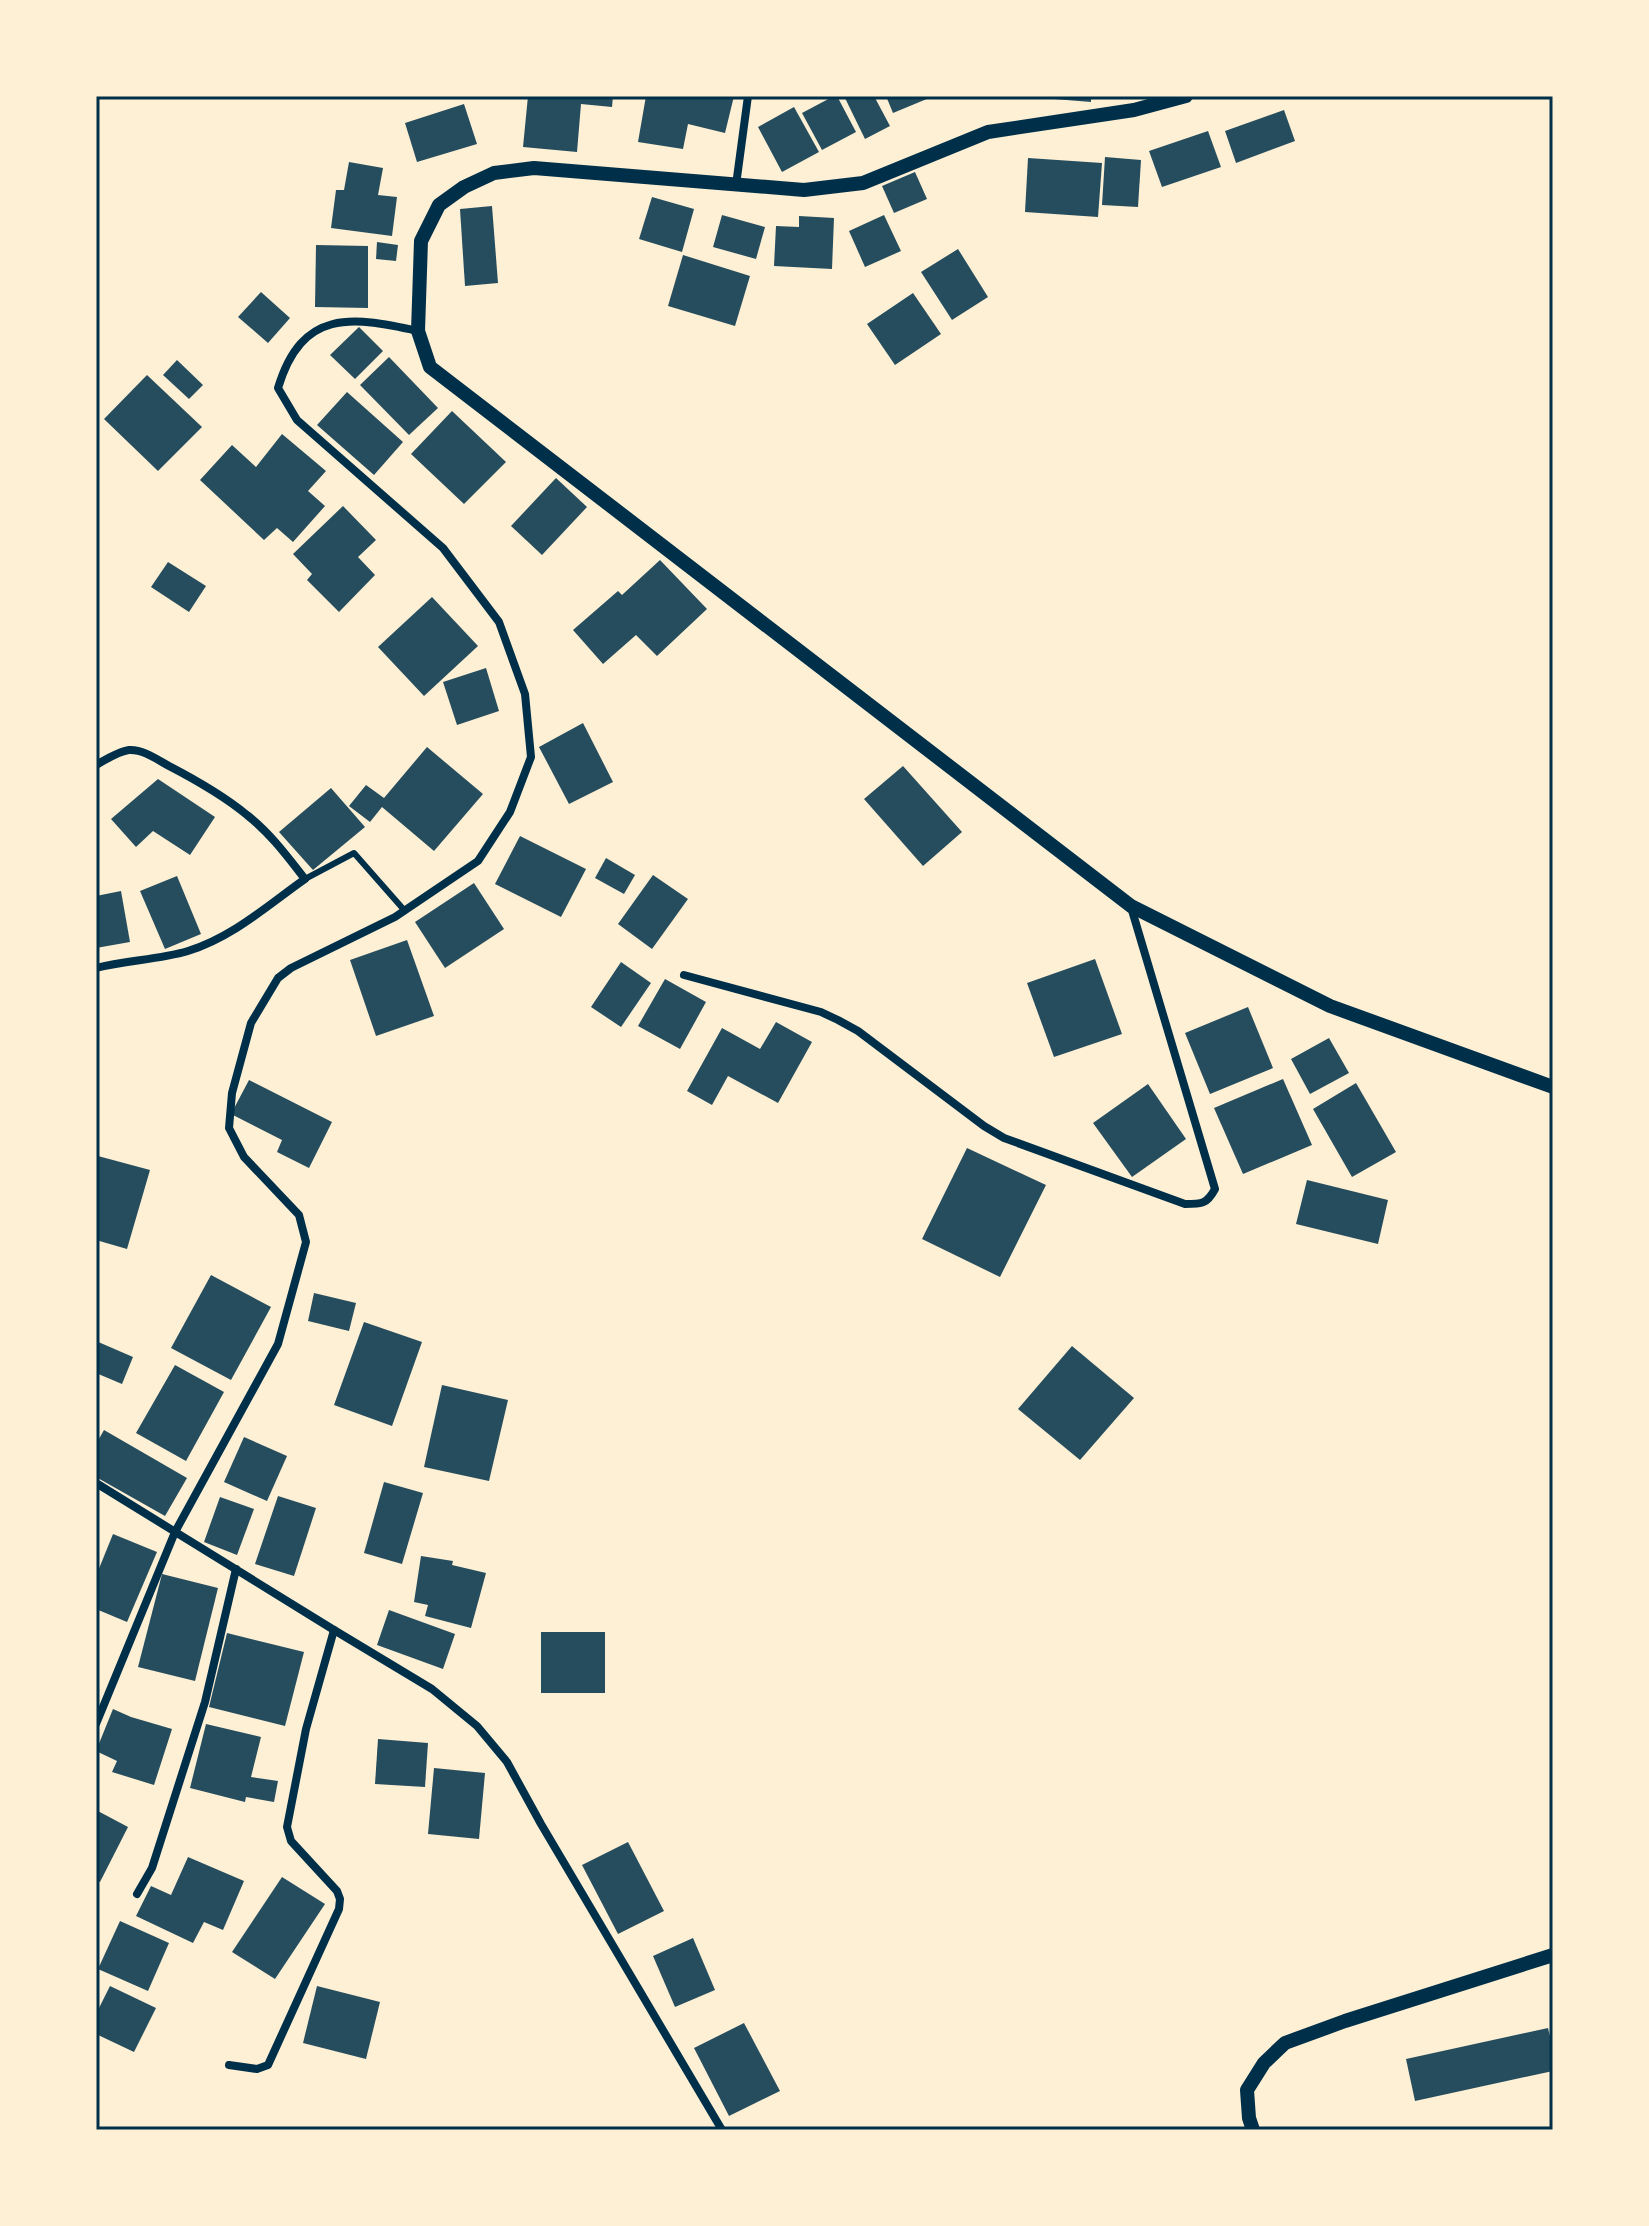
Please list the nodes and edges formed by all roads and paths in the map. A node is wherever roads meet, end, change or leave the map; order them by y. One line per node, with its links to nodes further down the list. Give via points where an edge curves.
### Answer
1 (748, 96): 3 (street)
2 (1186, 96): 3 (street, via 1134,110 988,132 863,183 804,190)
3 (736, 186): 4 (street, via 534,168 494,173 439,205 421,241)
4 (418, 331): 7 (street, via 430,367); 8 (street, via 375,322 332,323 302,339 278,388 297,420 443,548 499,622 525,694 531,757 510,812 478,861)
5 (96, 765): 6 (street, via 133,750 181,772 248,816)
6 (305, 879): 8 (lane, via 354,853); 9 (street, via 203,946)
7 (1131, 906): 10 (street, via 1215,1189 1201,1204 1185,1204 1004,1138 858,1031 821,1012); 11 (street, via 1330,1006)
8 (405, 911): 13 (street, via 284,973 251,1023 232,1093 229,1128 244,1157 299,1215 306,1242 278,1344)
9 (96, 968)
10 (684, 975)
11 (1553, 1087)
12 (96, 1483): 13 (street)
13 (175, 1532): 14 (street); 16 (street)
14 (236, 1569): 15 (street); 17 (street, via 205,1702 152,1868)
15 (334, 1630): 19 (street, via 306,1729 287,1827 291,1841 337,1891 339,1909 268,2065); 20 (street, via 432,1689 477,1726 507,1762)
16 (96, 1724)
17 (137, 1894)
18 (1553, 1955): 21 (street, via 1285,2043 1247,2090)
19 (229, 2065)
20 (722, 2130)
21 (1253, 2130)

